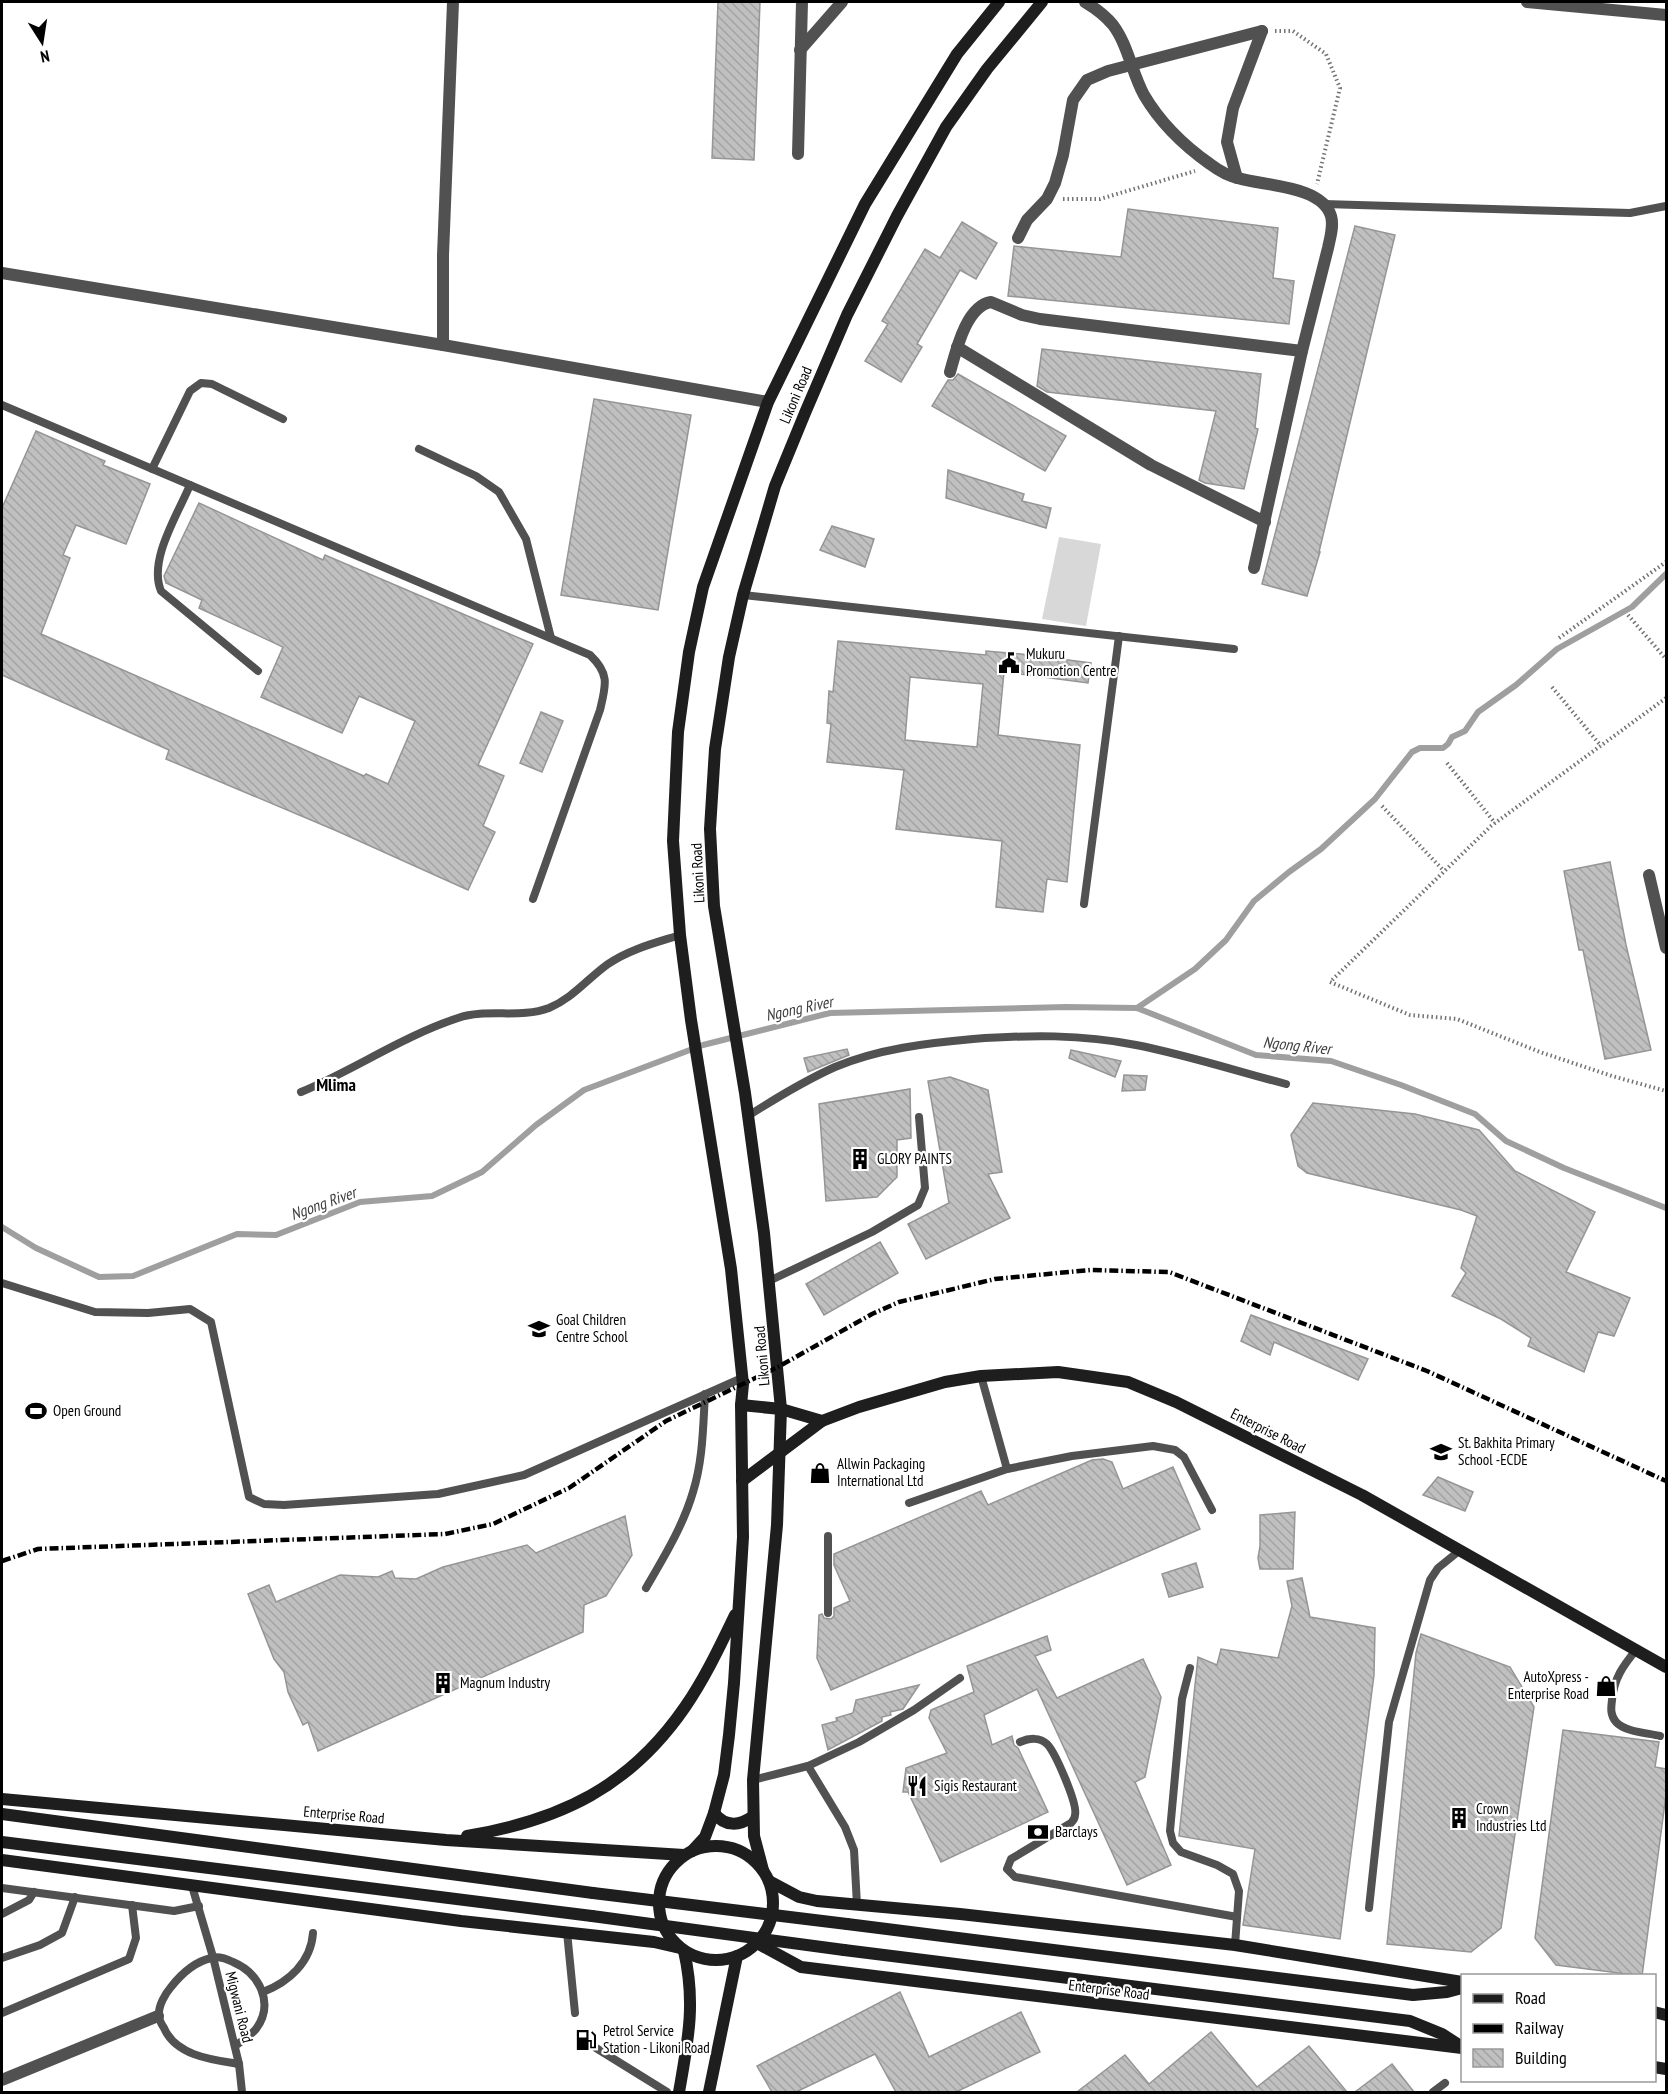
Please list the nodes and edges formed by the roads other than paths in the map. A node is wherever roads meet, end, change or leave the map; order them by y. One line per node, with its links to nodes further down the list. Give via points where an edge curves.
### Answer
1 (453, 2): 18 (street)
2 (802, 2): 10 (street)
3 (842, 2): 10 (street)
4 (999, 2): 22 (main road, Likoni Road, via 957,54 865,204)
5 (1042, 2): 30 (main road, Likoni Road, via 946,127 897,216 848,315 775,486)
6 (1085, 2): 11 (street, via 1113,25)
7 (1527, 2): 8 (street)
8 (1541, 2): 9 (street)
9 (1666, 15)
10 (800, 50): 12 (street)
11 (1131, 66): 13 (street, via 1144,96 1172,133 1217,170); 13 (street, via 1262,31 1233,108 1227,142); 16 (street, via 1095,75 1080,88 1073,100 1060,169 1047,199 1027,220)
12 (798, 154)
13 (1237, 178): 14 (street, via 1289,188)
14 (1319, 200): 15 (lane, via 1630,213); 20 (street, via 1331,216 1332,231)
15 (1666, 206)
16 (1018, 238)
17 (2, 273): 18 (street)
18 (443, 345): 22 (street)
19 (957, 347): 20 (street, via 973,313 991,302 1040,319); 21 (street); 28 (street, via 1151,465)
20 (1302, 351): 28 (street)
21 (950, 372)
22 (768, 402): 38 (main road, Likoni Road, via 703,587 689,652 678,732 673,841)
23 (2, 405): 26 (lane)
24 (283, 418): 26 (lane, via 212,384 201,383 190,391)
25 (419, 449): 32 (lane, via 476,476 499,492 526,539)
26 (152, 469): 27 (lane)
27 (190, 485): 32 (lane); 34 (lane, via 160,555 158,583 161,591)
28 (1265, 522): 29 (street)
29 (1254, 568)
30 (743, 595): 31 (lane); 42 (main road, Likoni Road, via 715,749 710,829 714,906)
31 (1119, 636): 33 (lane); 37 (lane)
32 (551, 638): 36 (lane, via 590,655 602,667 606,687)
33 (1234, 649)
34 (258, 671)
35 (1649, 875): 39 (street)
36 (533, 900)
37 (1084, 904)
38 (680, 935): 41 (lane, via 632,950 547,1009 460,1017); 47 (main road, Likoni Road, via 731,1269)
39 (1666, 948)
40 (1286, 1084): 42 (lane, via 1137,1045 1079,1036 1026,1035 933,1042 873,1054 793,1088)
41 (301, 1092)
42 (748, 1116): 44 (main road, Likoni Road)
43 (919, 1117): 44 (lane, via 926,1188 918,1205 872,1232)
44 (769, 1281): 50 (main road, Likoni Road)
45 (2, 1283): 48 (lane, via 94,1312 190,1309 211,1322 249,1497 264,1504 438,1494 524,1475)
46 (981, 1376): 51 (main road, Enterprise Road, via 945,1382); 53 (lane); 58 (main road, Enterprise Road, via 1058,1371 1128,1382 1362,1495)
47 (742, 1378): 48 (lane); 49 (main road, Likoni Road)
48 (705, 1394): 59 (lane, via 694,1491 672,1543)
49 (741, 1405): 50 (main road); 54 (main road, Likoni Road)
50 (781, 1408): 51 (main road); 52 (main road, Likoni Road)
51 (822, 1421): 52 (main road, Enterprise Road)
52 (779, 1451): 54 (main road, Enterprise Road); 69 (main road, Likoni Road, via 777,1525)
53 (1007, 1469): 55 (lane); 56 (lane, via 1153,1446 1175,1450 1184,1456)
54 (742, 1481): 60 (main road, Likoni Road)
55 (909, 1503)
56 (1212, 1510)
57 (828, 1536): 61 (lane)
58 (1459, 1551): 62 (main road, Enterprise Road); 86 (lane, via 1430,1580 1389,1722)
59 (646, 1588)
60 (738, 1609): 71 (main road, Likoni Road, via 729,1735); 74 (main road, via 685,1707 630,1768 571,1807 533,1822)
61 (828, 1613)
62 (1636, 1650): 63 (main road, Enterprise Road); 66 (lane, via 1620,1670 1610,1712 1625,1727)
63 (1666, 1667)
64 (1190, 1668): 88 (lane, via 1182,1699 1170,1831 1173,1844 1181,1852 1233,1874 1239,1891)
65 (960, 1678): 68 (lane, via 859,1742)
66 (1660, 1736)
67 (1020, 1742): 88 (lane, via 1027,1738 1048,1744 1064,1776 1076,1815 1071,1824 1011,1859 1007,1869 1015,1877)
68 (807, 1766): 69 (lane); 84 (lane, via 845,1827 854,1850)
69 (753, 1780): 73 (main road, Likoni Road)
70 (2, 1799): 74 (main road, Enterprise Road)
71 (714, 1813): 73 (main road, via 732,1824); 76 (main road, Likoni Road, via 705,1837)
72 (2, 1814): 98 (main road, bridge, via 1413,1995)
73 (752, 1817): 78 (main road, Likoni Road, via 755,1843)
74 (446, 1840): 76 (main road, Enterprise Road)
75 (2, 1842): 104 (main road, bridge, via 1410,2021 1442,2034)
76 (688, 1853): 78 (main road, via 707,1846 739,1850 752,1858); 93 (main road, via 671,1867 658,1900 660,1918 668,1935)
77 (2, 1860): 79 (main road)
78 (766, 1876): 84 (main road, via 799,1897); 91 (main road, via 774,1907 768,1927)
79 (192, 1886): 85 (lane, Migwani Road); 89 (main road)
80 (2, 1887): 81 (lane)
81 (34, 1892): 82 (lane); 87 (lane, via 29,1900)
82 (75, 1897): 83 (lane); 96 (lane, via 62,1933 40,1946)
83 (132, 1905): 85 (lane, via 174,1911); 100 (lane, via 136,1938 129,1959)
84 (857, 1905): 92 (main road)
85 (198, 1906): 95 (lane, Migwani Road)
86 (1368, 1908)
87 (2, 1914)
88 (1237, 1917): 92 (lane)
89 (567, 1932): 93 (main road, via 654,1942); 101 (lane)
90 (313, 1933): 99 (lane, via 312,1946 296,1973)
91 (757, 1943): 94 (main road); 106 (main road, Enterprise Road, via 801,1967)
92 (1235, 1945): 97 (main road)
93 (682, 1950): 94 (main road, via 701,1959); 112 (main road, via 689,1974 691,2006)
94 (737, 1956): 113 (main road)
95 (213, 1957): 99 (lane, via 246,1969); 102 (lane, Migwani Road, via 194,1964 179,1976 164,1995); 103 (lane, Migwani Road)
96 (2, 1958)
97 (1461, 1982)
98 (1461, 1988)
99 (263, 1992): 103 (lane, via 262,2019 256,2030)
100 (2, 2013)
101 (575, 2013)
102 (159, 2016): 107 (lane, Migwani Road, via 165,2032 188,2052); 108 (street)
103 (235, 2046): 107 (lane, Migwani Road)
104 (1461, 2047)
105 (596, 2048): 111 (lane)
106 (1461, 2048)
107 (239, 2064): 110 (lane, Migwani Road)
108 (2, 2080)
109 (1445, 2083): 114 (lane)
110 (240, 2092)
111 (667, 2092)
112 (679, 2092)
113 (710, 2092)
114 (1433, 2092)

